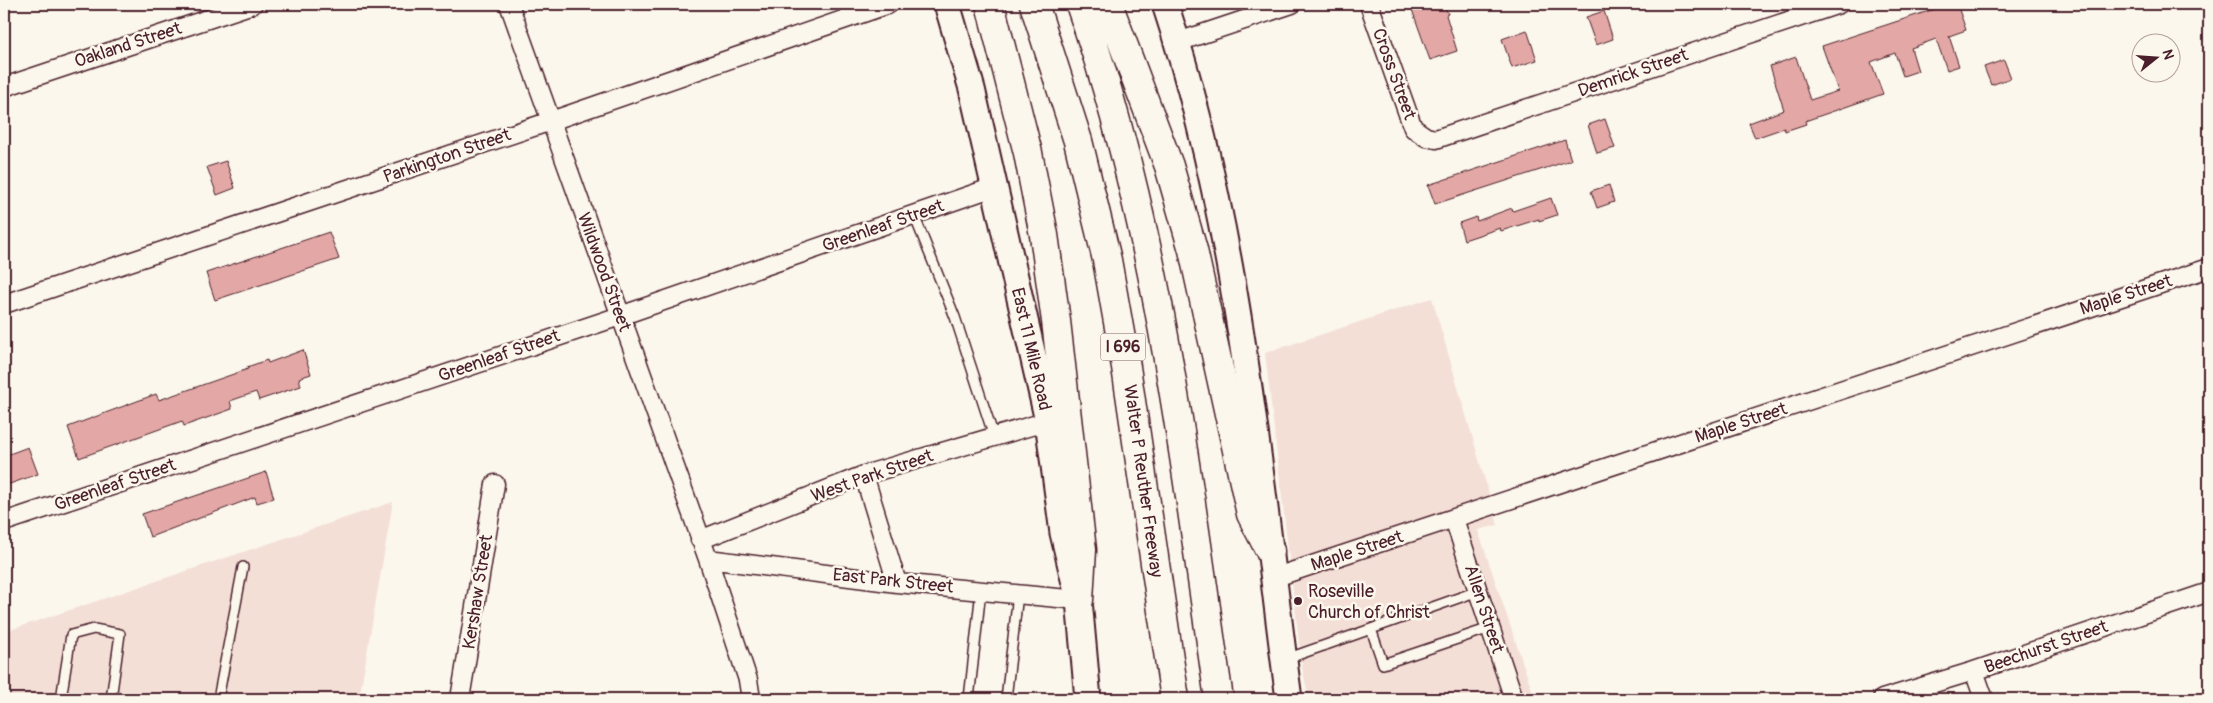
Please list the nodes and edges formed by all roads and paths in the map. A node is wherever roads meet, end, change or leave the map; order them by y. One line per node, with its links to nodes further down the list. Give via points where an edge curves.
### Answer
1 (253, 4): 15 (street, Oakland Street)
2 (509, 4): 16 (street, Wildwood Street)
3 (889, 4): 13 (street, Parkington Street)
4 (946, 4): 18 (main road, East 11 Mile Road, via 972,88)
5 (990, 4): 39 (highway, via 1028,153 1044,235 1082,550)
6 (1034, 4): 52 (highway, Walter P Reuther Freeway / I 696, via 1078,141 1108,269)
7 (1080, 4): 53 (highway, I 696, via 1122,138 1146,240 1186,467)
8 (1108, 4): 30 (highway, via 1169,166 1193,250 1251,514)
9 (1165, 4): 14 (main road)
10 (1292, 4): 14 (street)
11 (1369, 4): 17 (street, Cross Street, via 1413,128)
12 (1839, 4): 17 (street, Demrick Street, via 1436,139)
13 (846, 11): 16 (street, Parkington Street)
14 (1178, 42): 30 (main road, via 1208,159 1226,248 1242,339)
15 (4, 87)
16 (551, 121): 21 (street, Parkington Street); 22 (street, Wildwood Street)
17 (1426, 138)
18 (994, 187): 19 (street, Greenleaf Street); 23 (main road, East 11 Mile Road)
19 (914, 215): 22 (street, Greenleaf Street); 24 (lane, via 955,317)
20 (2209, 268): 27 (street, Maple Street)
21 (4, 304)
22 (620, 316): 28 (street, Greenleaf Street); 29 (street, Wildwood Street)
23 (1048, 421): 24 (street, West Park Street); 39 (main road, East 11 Mile Road, via 1062,533)
24 (994, 437): 25 (street, West Park Street)
25 (864, 475): 29 (street, West Park Street); 34 (street)
26 (495, 484): 47 (street, Kershaw Street)
27 (1454, 518): 33 (street, Maple Street); 36 (street, Allen Street)
28 (4, 522)
29 (700, 540): 31 (street, Wildwood Street)
30 (1270, 551): 33 (main road)
31 (708, 559): 34 (street, East Park Street); 48 (street, via 748,680)
32 (243, 567): 46 (lane)
33 (1273, 578): 42 (main road)
34 (897, 583): 35 (street, East Park Street)
35 (980, 590): 38 (street, East Park Street); 49 (lane)
36 (1478, 591): 40 (street, Allen Street); 41 (lane)
37 (2209, 592): 43 (street, Beechurst Street)
38 (1018, 594): 39 (street, East Park Street); 50 (lane)
39 (1079, 600): 51 (main road, East 11 Mile Road)
40 (1490, 628): 41 (lane, via 1383,664); 55 (street, Allen Street)
41 (1371, 629): 42 (lane)
42 (1284, 660): 54 (main road)
43 (1974, 671): 56 (street, Beechurst Street); 57 (street)
44 (61, 699): 45 (lane, via 71,636 94,629 120,634)
45 (111, 699)
46 (218, 699)
47 (460, 699)
48 (751, 699)
49 (969, 699)
50 (1006, 699)
51 (1088, 699)
52 (1176, 699)
53 (1220, 699)
54 (1289, 699)
55 (1514, 699)
56 (1882, 699)
57 (1984, 699)

